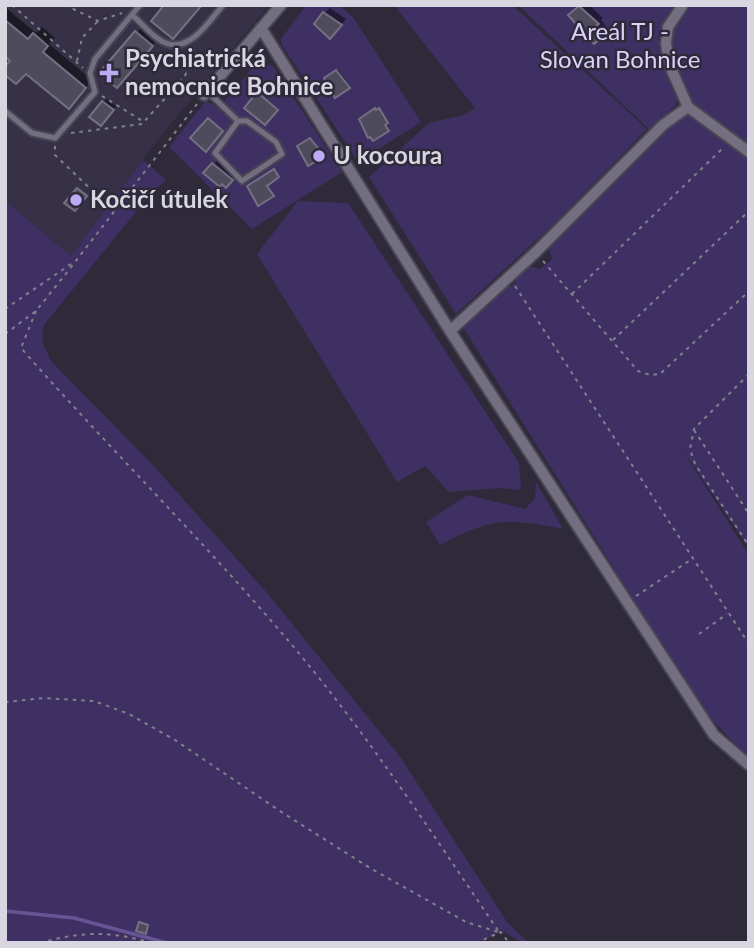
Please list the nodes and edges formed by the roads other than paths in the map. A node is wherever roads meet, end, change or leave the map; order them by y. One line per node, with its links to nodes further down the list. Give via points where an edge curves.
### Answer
1 (140, 5): 5 (lane)
2 (223, 5): 5 (lane, via 193,38 174,45 164,43)
3 (281, 5): 6 (street)
4 (683, 5): 8 (street, via 668,27 666,43 669,64)
5 (130, 13): 9 (lane, via 95,59 90,73 95,92 57,136 32,133)
6 (261, 28): 7 (street); 12 (street)
7 (206, 93): 10 (lane)
8 (688, 107): 11 (street); 12 (street, via 663,125)
9 (5, 111)
10 (238, 121): 10 (lane, via 215,153 242,181 282,154 257,128)
11 (749, 152)
12 (450, 331): 13 (street, via 714,735)
13 (749, 765)

